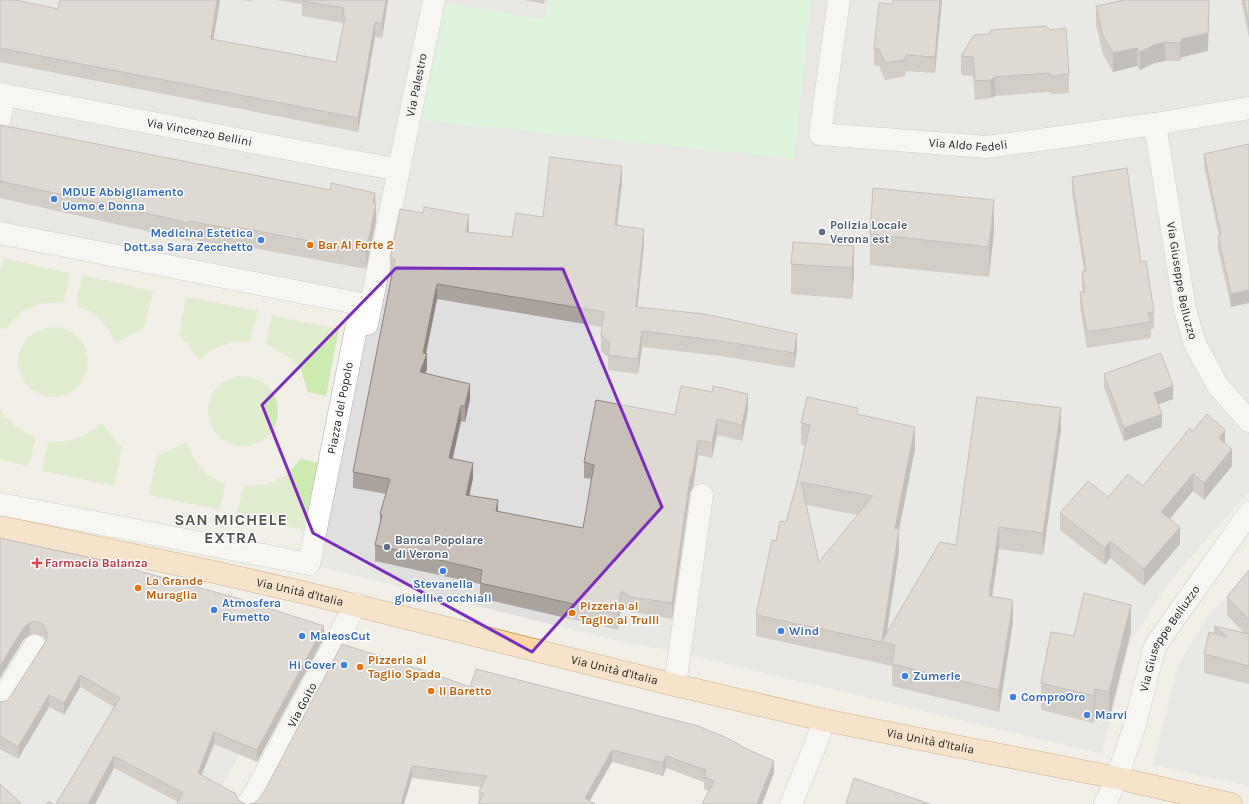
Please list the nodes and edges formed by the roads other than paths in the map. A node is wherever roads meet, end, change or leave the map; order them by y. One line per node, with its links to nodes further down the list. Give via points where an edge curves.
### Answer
1 (434, 0): 7 (street, Via Palestro)
2 (839, 0): 6 (street, Via Aldo Fedeli, via 820,134 987,147)
3 (2, 94): 5 (street); 7 (street, Via Vincenzo Bellini)
4 (1249, 108): 6 (street, Via Aldo Fedeli)
5 (0, 118)
6 (1155, 124): 9 (street, Via Giuseppe Belluzzo, via 1185,310 1195,344 1218,386)
7 (399, 170): 14 (street, Piazza del Popolo)
8 (0, 233): 11 (street, Piazza del Popolo, via 360,304 309,564)
9 (1249, 421)
10 (702, 495): 17 (street)
11 (0, 504)
12 (1249, 513): 20 (street, Via Giuseppe Belluzzo, via 1156,646 1134,728)
13 (0, 527): 14 (main road, Via Unità d'Italia)
14 (310, 594): 15 (main road, Via Unità d'Italia)
15 (356, 604): 17 (main road, Via Unità d'Italia); 21 (street, Via Goito)
16 (35, 646): 18 (street)
17 (675, 685): 19 (main road, Via Unità d'Italia)
18 (0, 702)
19 (824, 720): 20 (main road, Via Unità d'Italia); 22 (street)
20 (1117, 778): 23 (street); 24 (street); 25 (main road, Via Unità d'Italia)
21 (248, 804)
22 (791, 804)
23 (1105, 804)
24 (1115, 804)
25 (1231, 804)

